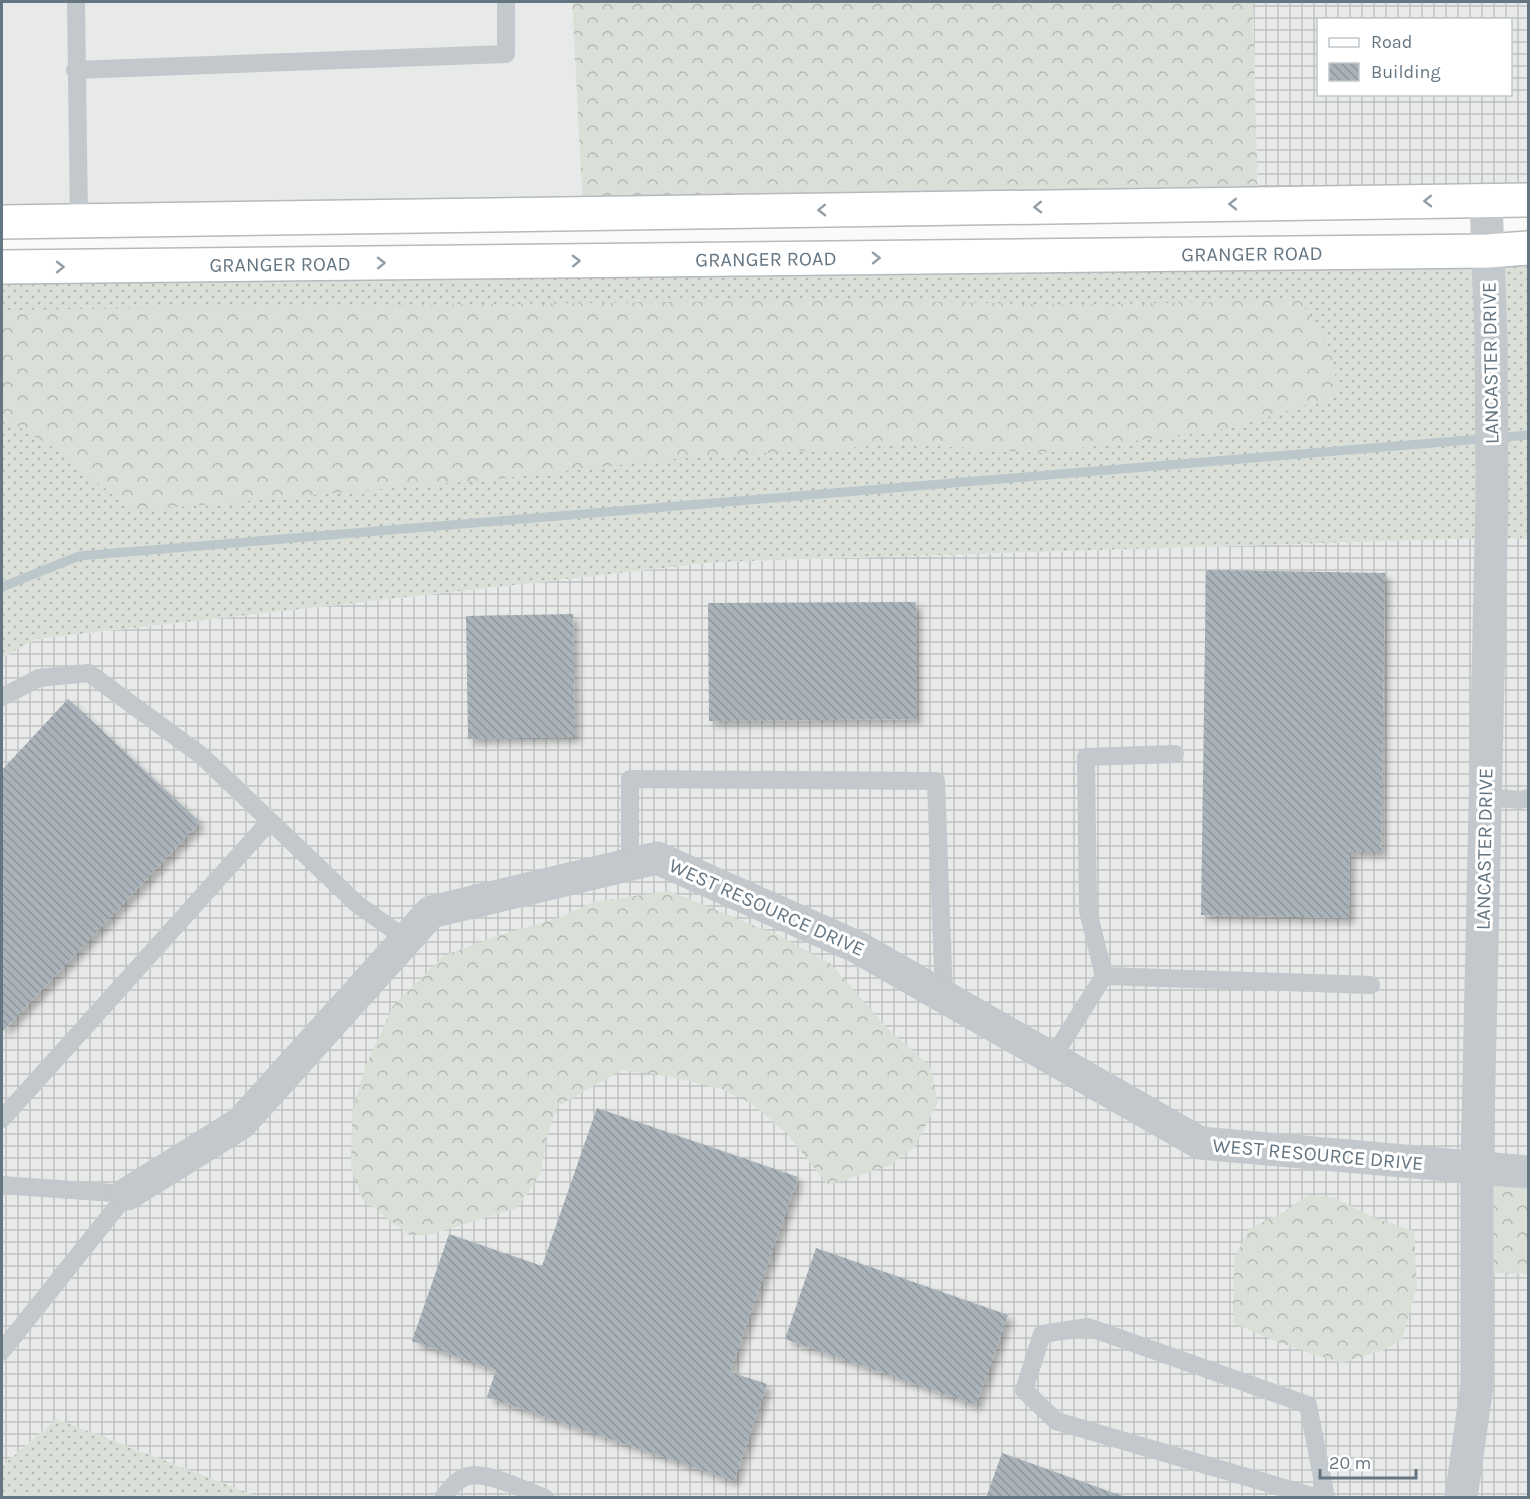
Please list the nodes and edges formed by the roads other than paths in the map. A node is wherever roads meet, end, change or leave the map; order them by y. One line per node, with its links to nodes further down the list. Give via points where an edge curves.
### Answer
1 (76, 2): 3 (lane)
2 (506, 2): 3 (lane, via 506,54)
3 (75, 70): 6 (lane)
4 (1486, 200): 5 (main road); 6 (main road, one-way to 6); 9 (street, LANCASTER DRIVE)
5 (1528, 200)
6 (80, 221): 7 (main road)
7 (2, 222)
8 (1528, 248): 9 (main road, GRANGER ROAD)
9 (1488, 250): 10 (main road, GRANGER ROAD, one-way to 9); 13 (street, LANCASTER DRIVE, via 1492,497)
10 (2, 267)
11 (2, 697): 15 (lane, via 39,678 89,673 202,756)
12 (1175, 754): 18 (lane, via 1086,757 1088,911)
13 (1485, 796): 14 (lane); 23 (street, LANCASTER DRIVE)
14 (1526, 801)
15 (270, 821): 17 (lane, via 357,904); 22 (lane)
16 (630, 864): 17 (street, WEST RESOURCE DRIVE, via 431,912); 20 (street, WEST RESOURCE DRIVE, via 657,858 857,947); 20 (lane, via 630,779 936,782)
17 (406, 939): 26 (street, WEST RESOURCE DRIVE, via 241,1123)
18 (1104, 976): 19 (lane); 21 (lane)
19 (1371, 984)
20 (944, 996): 21 (street, WEST RESOURCE DRIVE)
21 (1052, 1058): 23 (street, WEST RESOURCE DRIVE, via 1200,1143)
22 (2, 1119)
23 (1477, 1168): 24 (street, WEST RESOURCE DRIVE); 32 (street, LANCASTER DRIVE, via 1477,1385)
24 (1528, 1172)
25 (2, 1185): 26 (lane)
26 (127, 1194): 27 (lane)
27 (2, 1351)
28 (443, 1497): 29 (lane, via 467,1476 485,1476)
29 (545, 1497)
30 (1318, 1497): 31 (lane, via 1056,1421 1024,1390 1042,1334 1088,1327 1308,1405)
31 (1326, 1497)
32 (1461, 1497)

